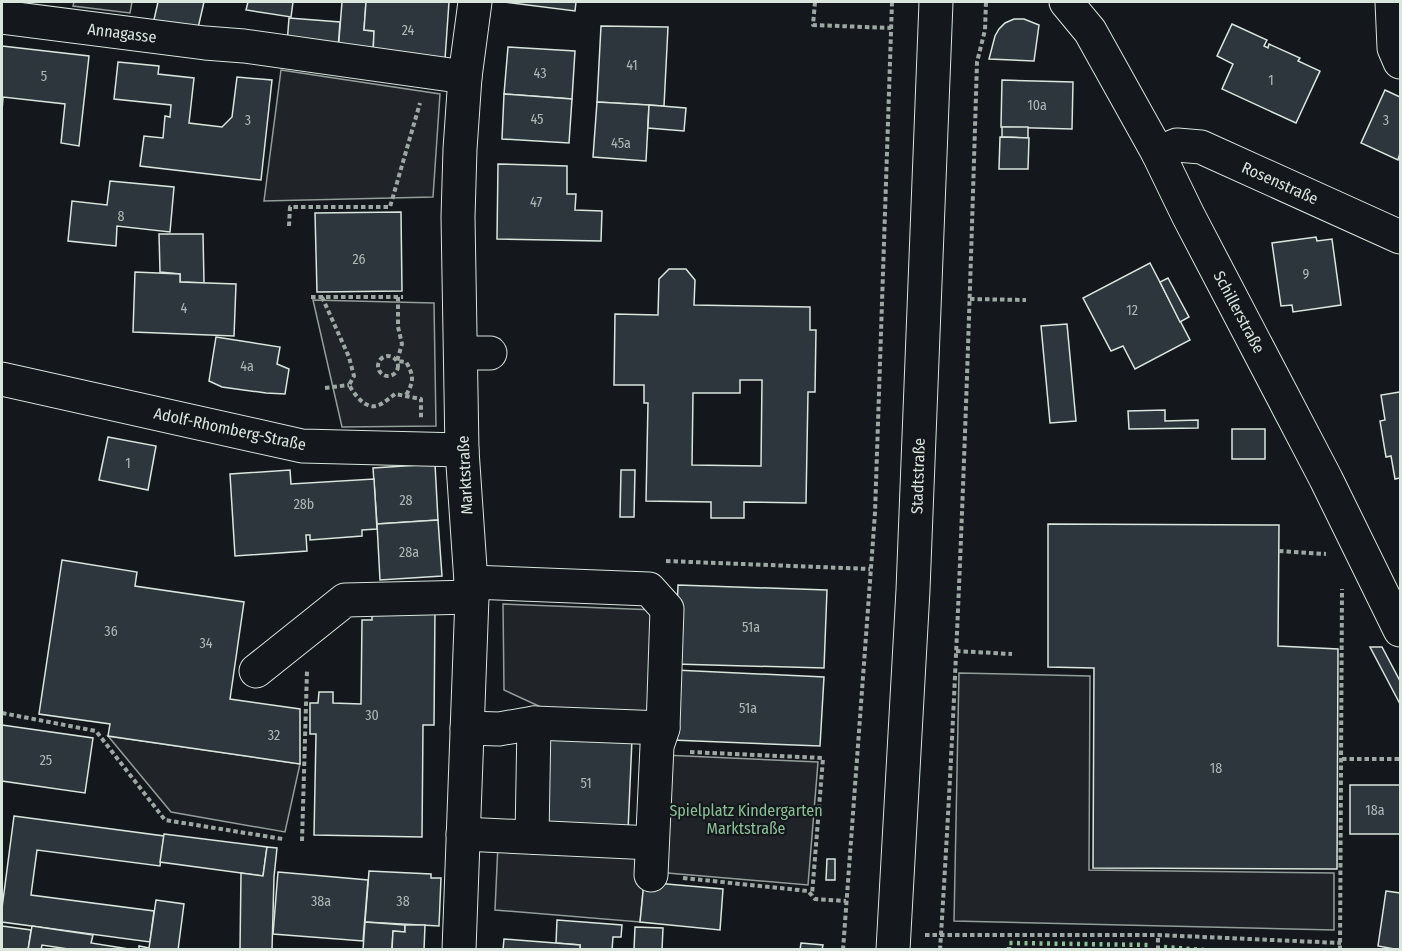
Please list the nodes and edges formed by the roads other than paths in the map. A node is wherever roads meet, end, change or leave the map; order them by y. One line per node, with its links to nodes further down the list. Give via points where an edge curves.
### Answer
1 (475, 2): 7 (street, Marktstraße)
2 (936, 2): 24 (street, Stadtstraße, via 914,579)
3 (1066, 2): 8 (street, Schillerstraße, via 1089,30)
4 (1392, 2): 6 (street, via 1394,48)
5 (2, 17): 7 (street, Annagasse, via 243,45)
6 (1401, 62)
7 (450, 75): 11 (street, Marktstraße, via 460,149 458,217 476,353 462,408)
8 (1158, 153): 9 (street, Rosenstraße, via 1178,145 1201,147); 14 (street, Schillerstraße)
9 (1401, 237)
10 (2, 379): 11 (street, Adolf-Rhomberg-Straße, via 302,446)
11 (462, 450): 13 (street, Marktstraße)
12 (616, 571): 13 (street)
13 (471, 581): 15 (street, via 345,600); 17 (street, Marktstraße); 18 (street, via 649,589 666,609)
14 (1401, 630)
15 (256, 671)
16 (534, 723): 17 (street, via 499,729); 18 (street); 20 (street)
17 (467, 728): 19 (street, Marktstraße)
18 (660, 739): 21 (street)
19 (463, 834): 20 (street); 23 (street, Marktstraße)
20 (532, 837): 21 (street)
21 (652, 843): 22 (street)
22 (651, 875)
23 (459, 950)
24 (893, 950)

